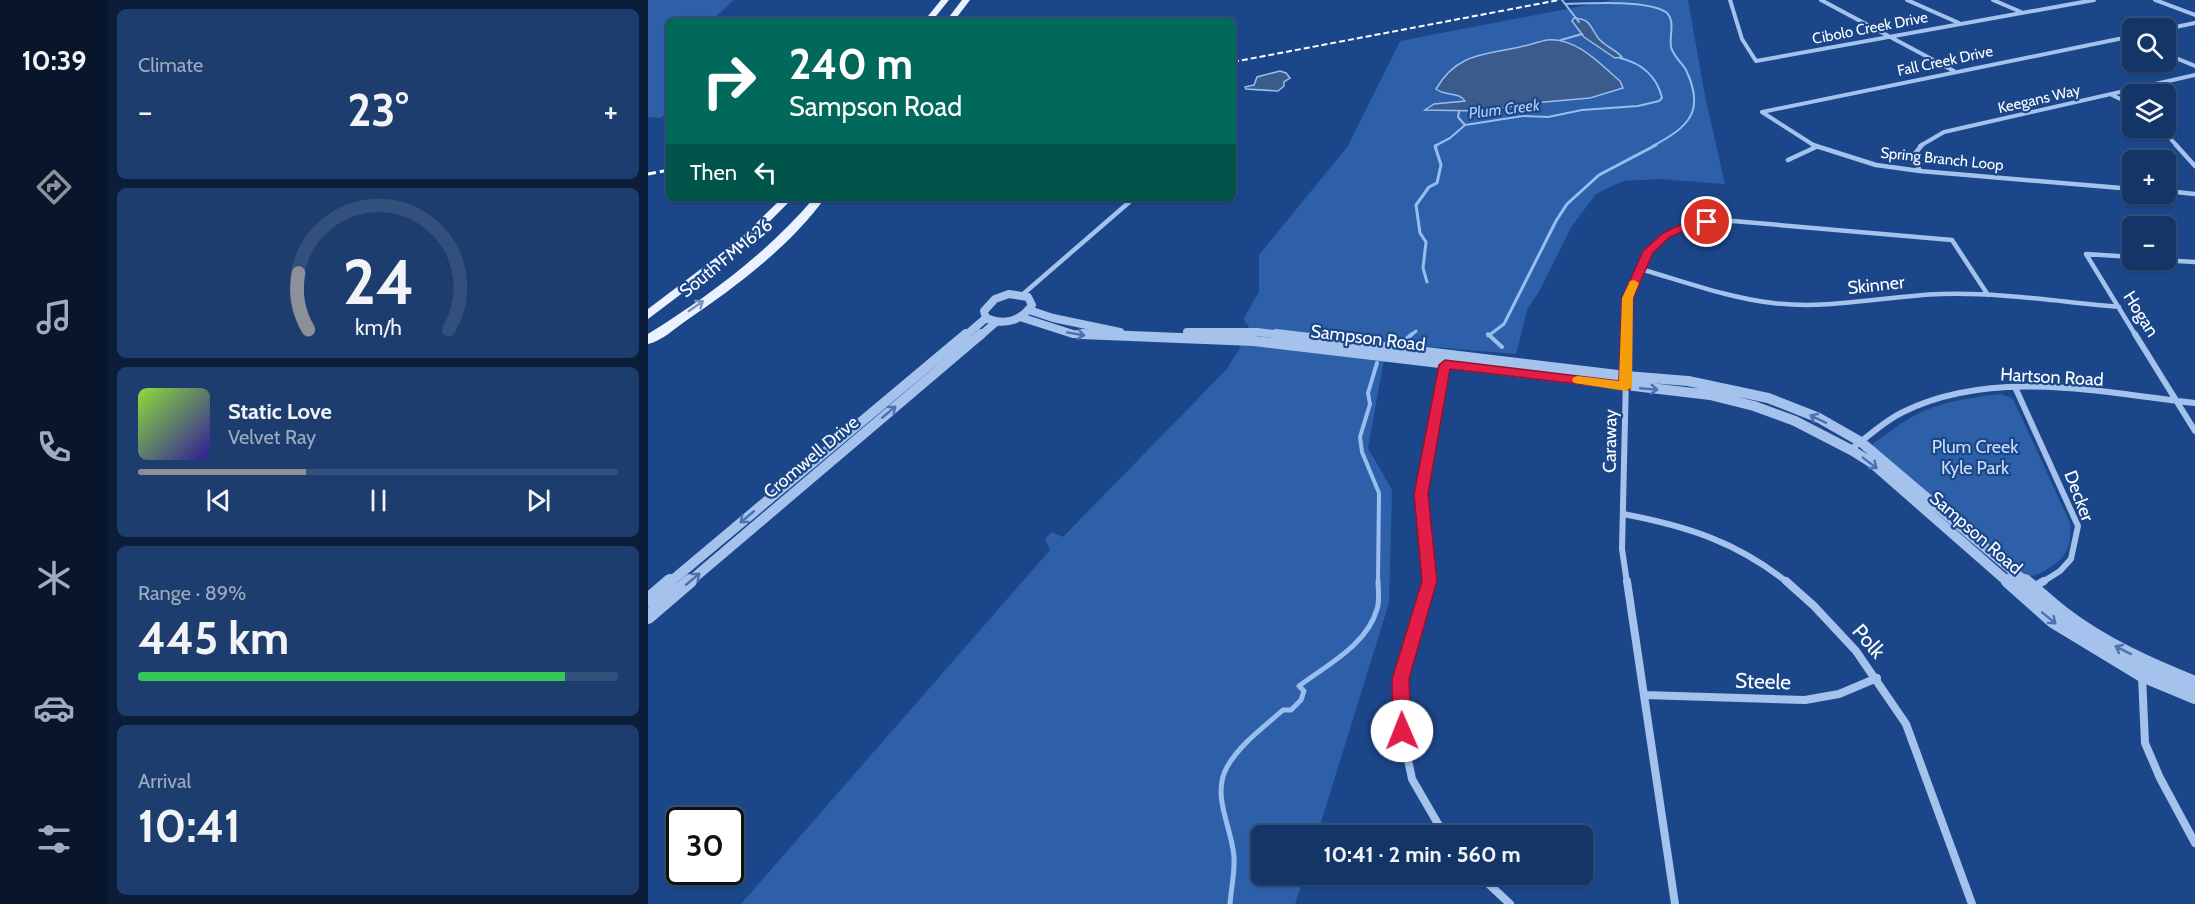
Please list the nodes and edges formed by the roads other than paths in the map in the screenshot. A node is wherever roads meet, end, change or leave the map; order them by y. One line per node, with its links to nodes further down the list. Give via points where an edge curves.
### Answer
1 (945, 0): 12 (main road)
2 (966, 0): 13 (main road)
3 (1730, 0): 17 (street, Cibolo Creek Drive, via 1742,39 1756,61)
4 (1821, 0): 17 (street)
5 (1907, 0): 14 (street)
6 (1994, 0): 10 (street)
7 (2094, 0): 9 (street, Cibolo Creek Drive)
8 (2155, 0): 11 (street)
9 (2081, 1): 10 (street, Cibolo Creek Drive)
10 (2022, 12): 14 (street, Cibolo Creek Drive)
11 (2195, 15)
12 (932, 16)
13 (953, 18)
14 (1959, 23): 17 (street, Cibolo Creek Drive)
15 (2195, 23): 16 (street)
16 (2176, 27)
17 (1888, 36): 21 (street)
18 (2122, 38): 21 (street, Fall Creek Drive)
19 (2176, 58): 20 (street)
20 (2195, 66)
21 (1955, 71): 25 (street, Fall Creek Drive)
22 (2195, 75): 23 (street, Keegans Way)
23 (2111, 95): 24 (street); 30 (street, Keegans Way, via 1935,136 1919,146 1913,156)
24 (2122, 100)
25 (1762, 112): 27 (street, Spring Branch Loop)
26 (2170, 138): 29 (street)
27 (1816, 147): 28 (street); 30 (street, Spring Branch Loop, via 1876,165)
28 (1788, 160)
29 (2195, 166)
30 (1920, 171): 31 (street, Spring Branch Loop)
31 (2122, 188)
32 (2176, 192): 33 (street)
33 (2195, 194)
34 (785, 201): 45 (main road, South FM 1626, via 742,243)
35 (817, 201): 48 (main road, South FM 1626, one-way to 35, via 720,290 772,247)
36 (1131, 201): 41 (street)
37 (2122, 256): 43 (street, Hogan, via 2086,254)
38 (2176, 261): 39 (street)
39 (2195, 262)
40 (1640, 269): 42 (street, Skinner, via 1729,294 1807,306 1919,294); 42 (street, Caraway, via 1648,251 1684,227 1749,221 1952,240); 50 (street, Caraway, via 1628,298)
41 (1022, 295): 44 (street, via 1031,300); 47 (street, via 1009,294 986,306 984,315)
42 (1988, 295): 43 (street, Skinner)
43 (2119, 307): 52 (street, Hogan)
44 (1029, 310): 46 (street); 49 (street, Sampson Road, via 1120,332 1257,332)
45 (648, 315)
46 (1020, 317): 47 (street, via 1008,322); 49 (street, Sampson Road, one-way to 49, via 1073,334 1254,341)
47 (991, 320): 60 (street, Cromwell Drive, one-way to 60); 61 (street, Cromwell Drive, one-way to 47)
48 (648, 340)
49 (1445, 360): 50 (street, Sampson Road); 68 (street, via 1421,494 1430,581 1401,679 1402,731 1412,779)
50 (1626, 381): 55 (street, Sampson Road, one-way to 50, via 1819,418 1768,398 1688,381); 56 (street, Sampson Road, one-way to 56, via 1751,404 1793,419); 57 (street, Caraway)
51 (2015, 387): 52 (street, Hartson Road); 55 (street, Hartson Road, via 1979,389 1937,398 1903,412); 58 (street, Decker, via 2078,526 2076,549 2067,567)
52 (2177, 402): 53 (street, Hartson Road); 54 (street, Hogan)
53 (2195, 403)
54 (2195, 431)
55 (1861, 442): 56 (street, Hartson Road); 58 (street, Sampson Road)
56 (1851, 449): 59 (street, Sampson Road, one-way to 59)
57 (1623, 514): 64 (street, Polk, via 1697,532 1744,552 1802,596); 66 (street, Caraway, via 1622,549)
58 (2034, 587): 59 (street, Decker); 62 (street, Sampson Road, one-way to 58, via 2065,615)
59 (2022, 595): 63 (street, Sampson Road, one-way to 63, via 2078,638)
60 (648, 600)
61 (648, 617)
62 (2143, 661): 63 (street); 65 (street, Sampson Road)
63 (2142, 675): 67 (street, Sampson Road); 69 (street, via 2145,743)
64 (1877, 678): 66 (street, Steele, via 1839,694 1805,700); 73 (street, Polk, via 1907,726)
65 (2195, 683)
66 (1644, 695): 72 (street, Caraway)
67 (2195, 697)
68 (1439, 825)
69 (2195, 843)
70 (1490, 885): 71 (street)
71 (1510, 904)
72 (1675, 904)
73 (1972, 904)

